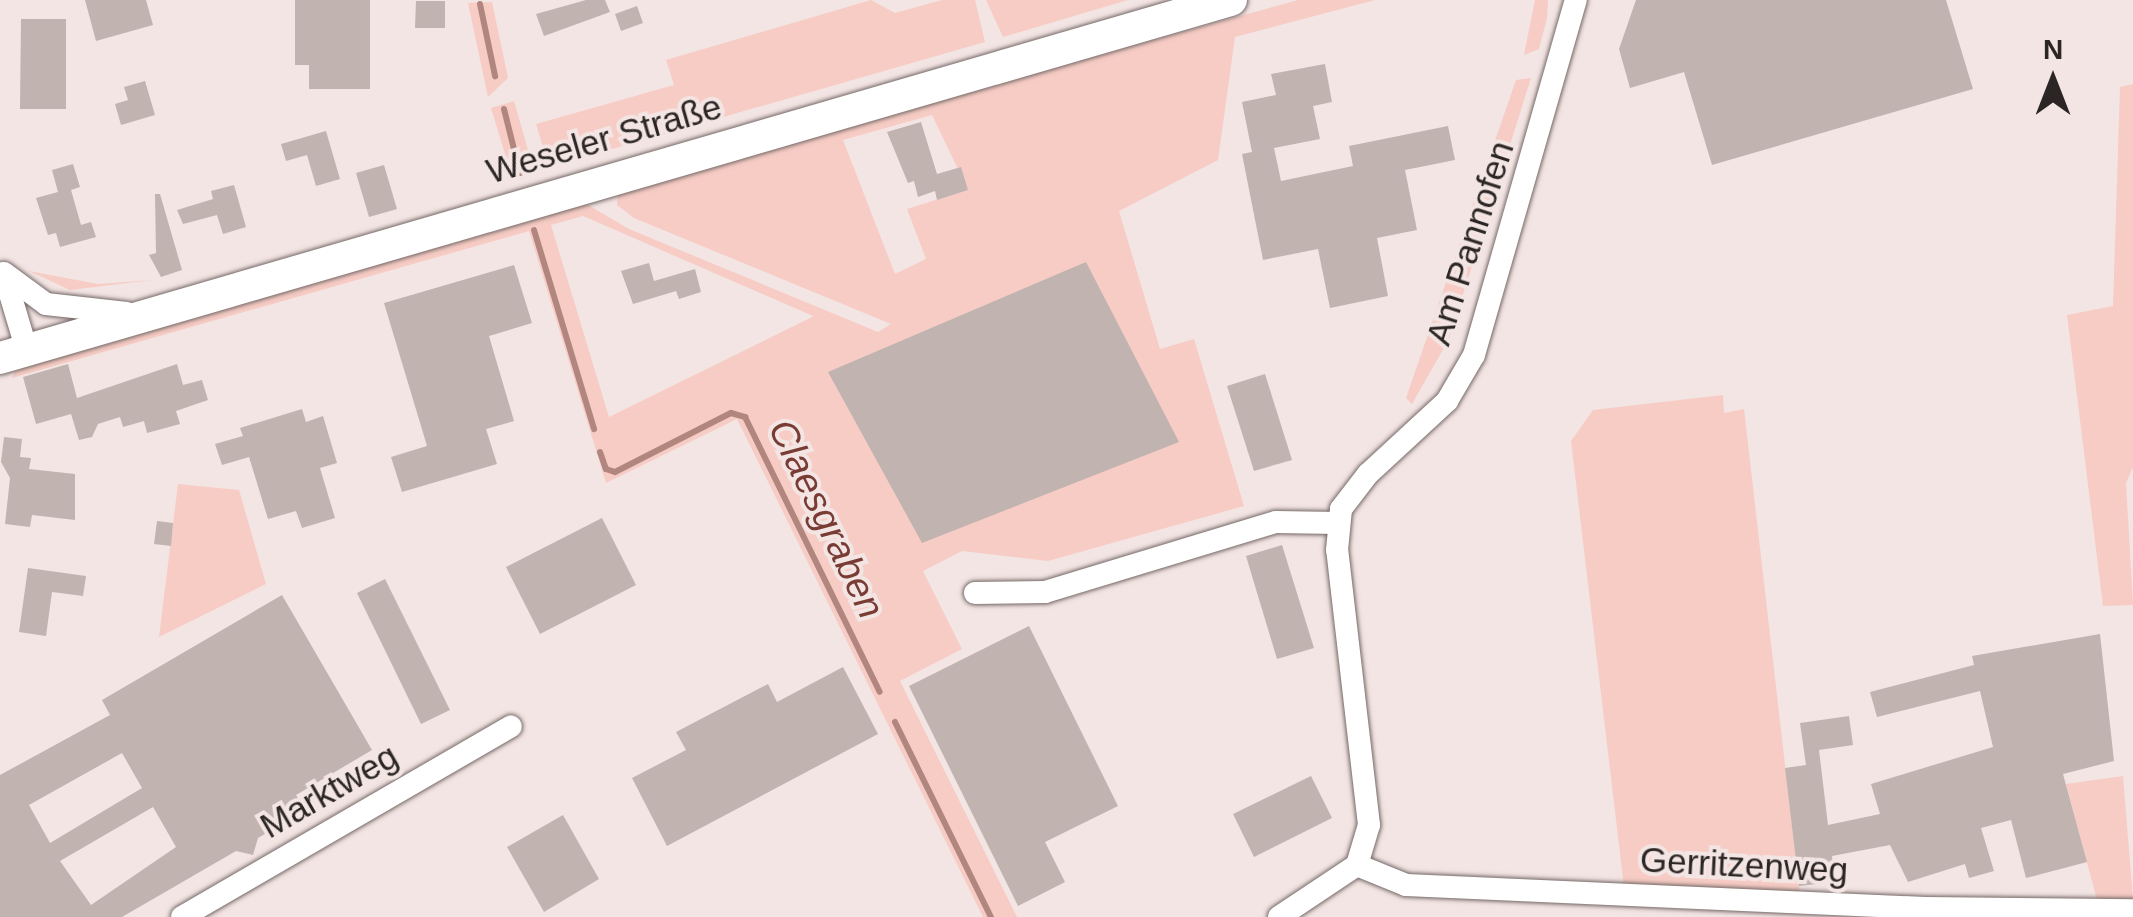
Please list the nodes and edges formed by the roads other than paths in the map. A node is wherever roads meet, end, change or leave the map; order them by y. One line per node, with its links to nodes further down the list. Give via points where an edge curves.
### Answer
1 (1231, 0): 4 (main road, Weseler Straße)
2 (1574, 3): 6 (street, Am Pannofen, via 1474,354 1428,422 1351,491)
3 (2, 267): 4 (street, via 30,298 62,309); 5 (street)
4 (156, 312): 5 (main road, Weseler Straße)
5 (13, 354)
6 (1338, 523): 7 (street, via 1276,522 1046,592); 9 (street, via 1369,825)
7 (975, 593)
8 (511, 726): 11 (street, Marktweg)
9 (1357, 865): 10 (street, Gerritzenweg, via 1406,885 1925,908); 12 (street)
10 (2133, 910)
11 (182, 917)
12 (1279, 917)

